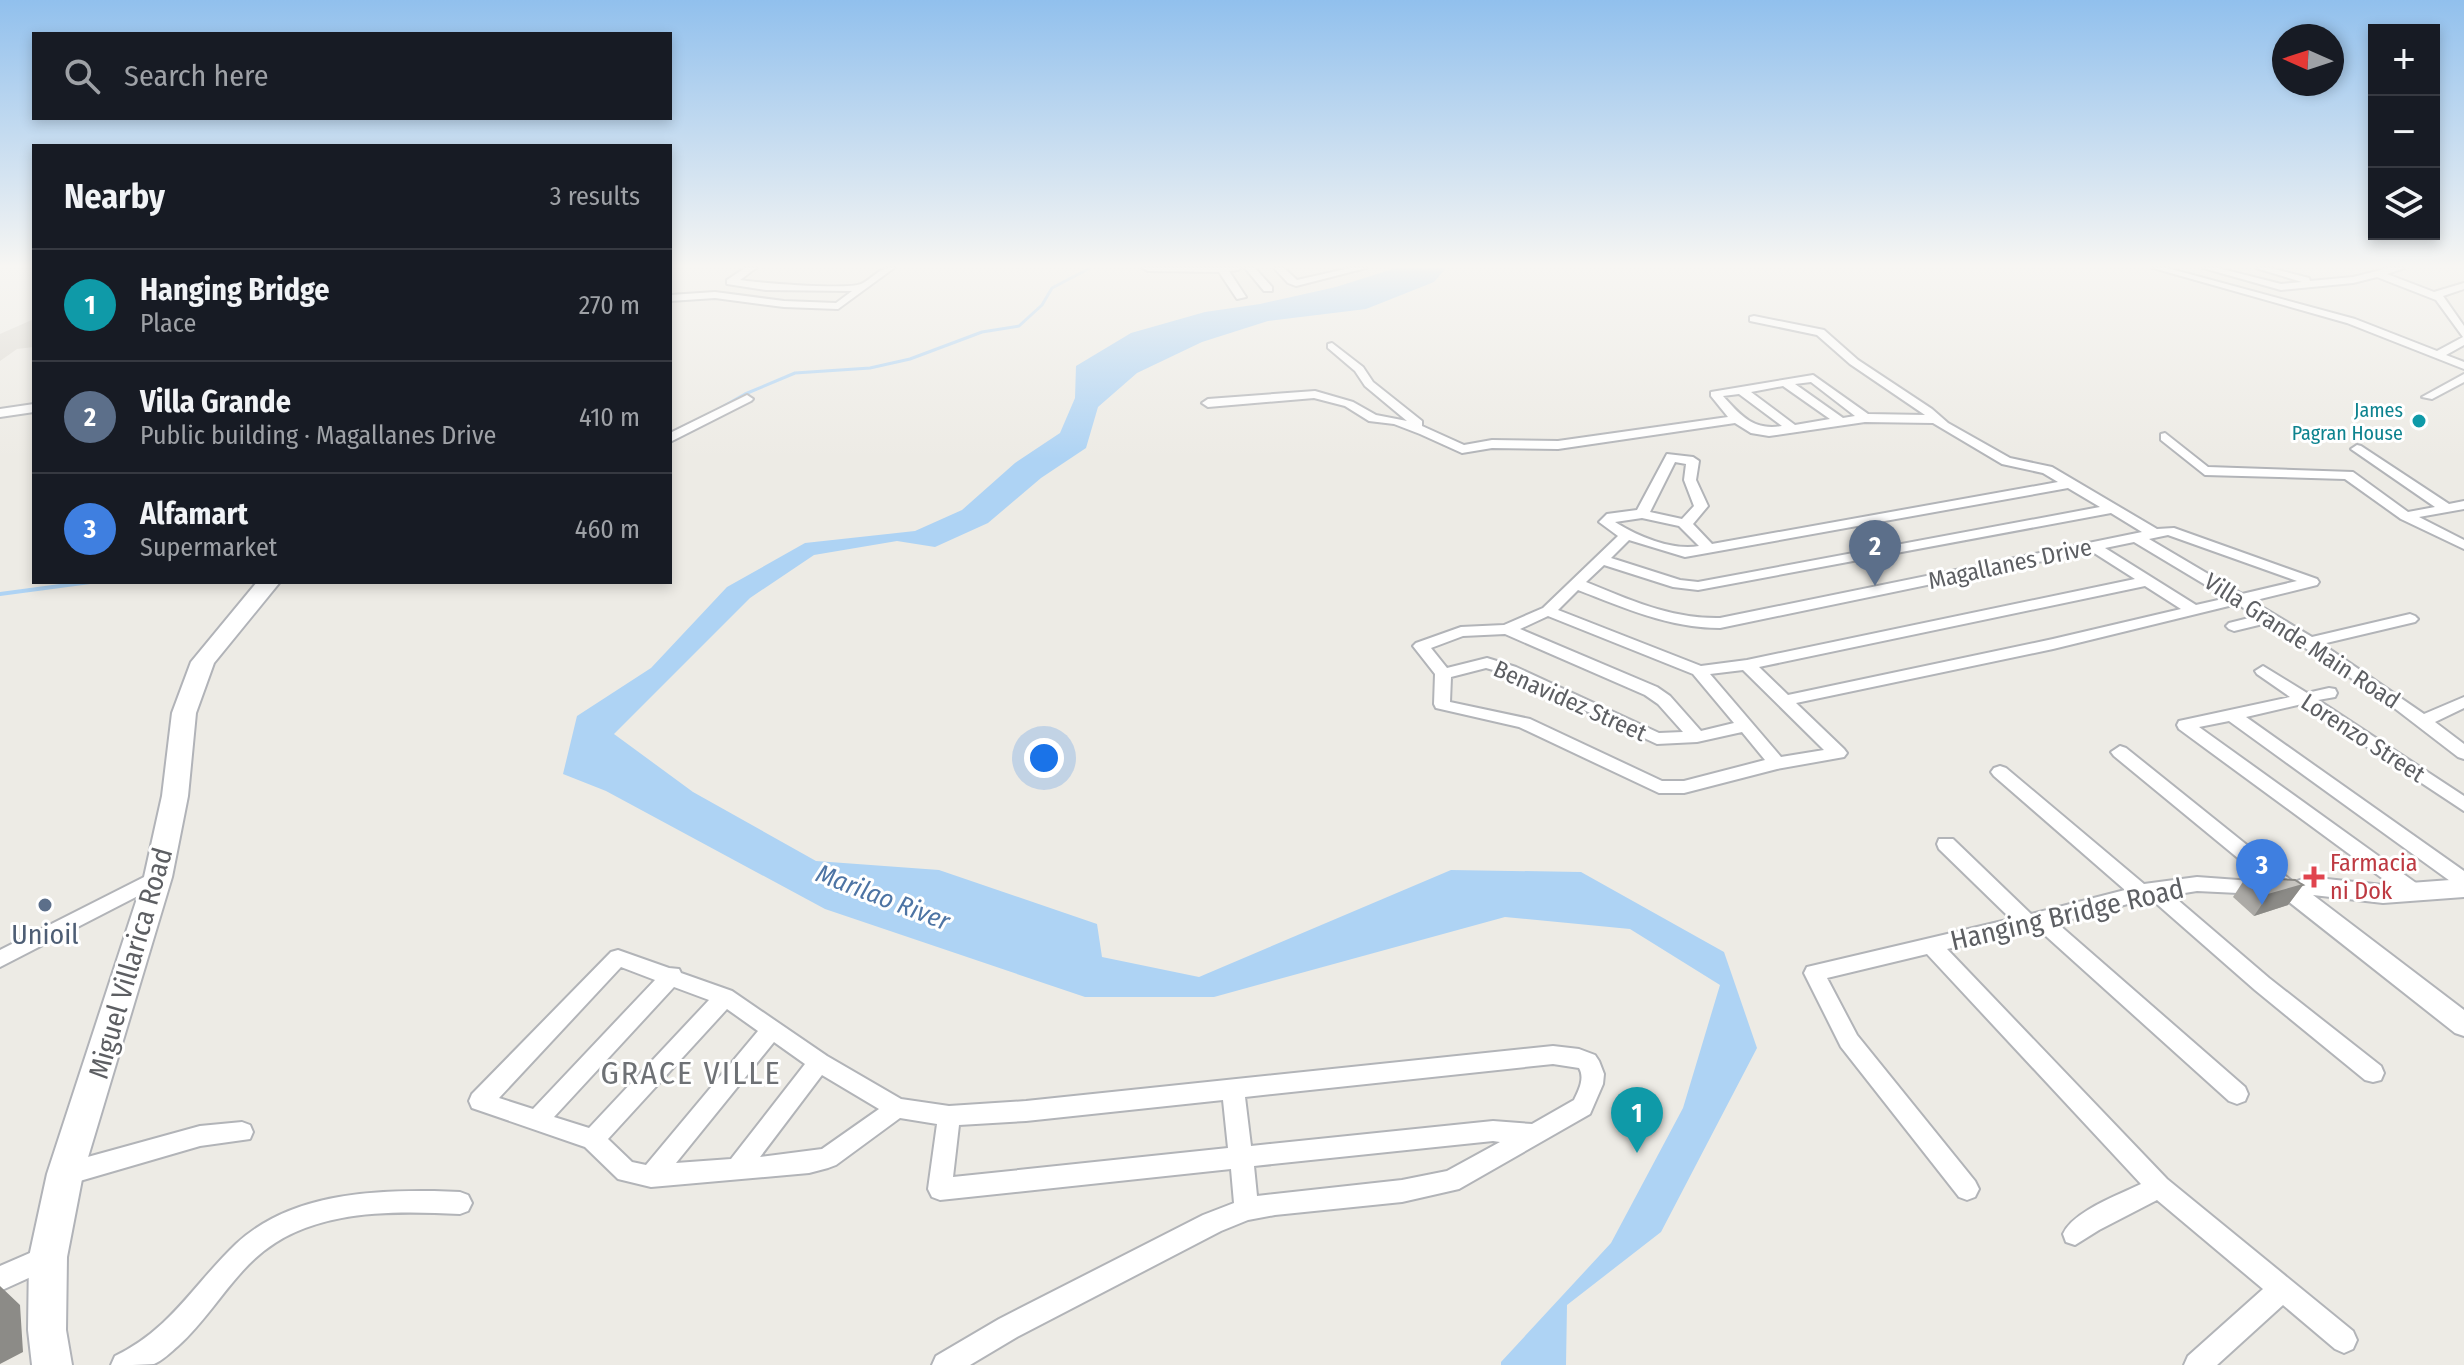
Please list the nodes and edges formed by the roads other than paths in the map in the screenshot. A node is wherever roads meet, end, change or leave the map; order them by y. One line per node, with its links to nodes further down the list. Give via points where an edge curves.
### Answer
1 (1818, 332): 17 (street)
2 (2377, 332): 5 (street)
3 (2464, 337): 5 (street)
4 (1332, 346): 20 (street)
5 (2437, 356): 6 (street)
6 (2464, 366)
7 (2464, 377): 10 (street)
8 (1784, 382): 9 (street); 15 (street, via 1813,378); 18 (street)
9 (1740, 389): 16 (street, via 1714,396); 19 (street)
10 (2428, 397)
11 (747, 399): 21 (street)
12 (1208, 403): 20 (street, via 1315,394 1373,418)
13 (32, 408): 14 (street)
14 (0, 413)
15 (1865, 418): 17 (street); 18 (street)
16 (1737, 419): 19 (street, via 1761,432); 20 (street, via 1558,445 1462,449)
17 (1937, 419): 26 (street, via 2006,461 2047,470)
18 (1840, 421): 19 (street)
19 (1792, 428)
20 (1424, 431)
21 (672, 437)
22 (2165, 437): 31 (street, via 2205,471 2348,475)
23 (2357, 449): 28 (street)
24 (1664, 473): 25 (street); 25 (street, via 1671,457 1693,461); 30 (street)
25 (1690, 480): 32 (street, via 1701,506)
26 (2069, 484): 29 (street); 38 (street)
27 (2464, 505): 28 (street)
28 (2446, 508): 31 (street)
29 (2113, 509): 33 (street); 39 (street, via 1698,586)
30 (1642, 514): 32 (street); 34 (street, via 1607,519)
31 (2406, 516): 36 (street)
32 (1684, 523): 38 (street)
33 (2161, 532): 35 (street, Magallanes Drive); 43 (street, via 2312,582)
34 (1626, 535): 38 (street, via 1685,553); 39 (street)
35 (2135, 537): 37 (street, Magallanes Drive); 43 (street, Villa Grande Main Road)
36 (2464, 545)
37 (2092, 546): 40 (street); 41 (street, Magallanes Drive, via 1712,624 1669,620)
38 (1710, 550)
39 (1601, 559): 41 (street)
40 (2147, 581): 45 (street); 51 (street)
41 (1574, 583): 44 (street)
42 (267, 584): 69 (main road, Miguel Villarica Road, via 203,662 188,700)
43 (2240, 601): 45 (street); 46 (street, Villa Grande Main Road)
44 (1548, 611): 49 (street); 52 (street)
45 (2195, 611): 57 (street)
46 (2268, 618): 48 (street); 50 (street, Villa Grande Main Road)
47 (2410, 619): 50 (street)
48 (2234, 626)
49 (1507, 629): 54 (street, via 1461,632 1425,642 1422,651); 62 (street, via 1651,691)
50 (2308, 643): 60 (street, Villa Grande Main Road)
51 (1747, 665): 52 (street); 57 (street)
52 (1699, 671): 61 (street)
53 (2263, 671): 56 (street, Lorenzo Street)
54 (1443, 674): 62 (street, Benavidez Street, via 1487,663 1645,736); 65 (street, via 1442,704 1447,707 1524,723 1659,787 1684,787)
55 (2329, 693): 56 (street)
56 (2301, 698): 59 (street); 67 (street, Lorenzo Street)
57 (1784, 701): 65 (street, via 1838,753)
58 (2464, 702): 60 (street)
59 (2232, 715): 70 (street); 74 (street, via 2185,725)
60 (2424, 720): 64 (street, Villa Grande Main Road)
61 (1746, 726): 62 (street, Benavidez Street); 65 (street)
62 (1697, 737)
63 (2120, 752): 73 (street)
64 (2464, 753)
65 (1777, 763)
66 (2000, 772): 72 (street)
67 (2464, 805)
68 (1946, 844): 75 (street)
69 (158, 877): 77 (street); 94 (main road, Miguel Villarica Road)
70 (2464, 881)
71 (2464, 888): 74 (street, Hanging Bridge Road)
72 (2146, 890): 73 (street, Hanging Bridge Road, via 2197,884); 75 (street, Hanging Bridge Road); 83 (street)
73 (2292, 892): 74 (street, Hanging Bridge Road, via 2308,886); 80 (street)
74 (2416, 893)
75 (2033, 920): 76 (street, Hanging Bridge Road); 85 (street)
76 (1931, 945): 96 (street); 97 (street, Hanging Bridge Road, via 1814,973 1849,1041)
77 (0, 959)
78 (672, 975): 79 (street); 88 (street); 88 (street, via 618,958 480,1101)
79 (725, 997): 81 (street); 91 (street)
80 (2464, 1025)
81 (771, 1030): 82 (street); 95 (street)
82 (819, 1062): 86 (street); 93 (street)
83 (2373, 1073)
84 (1233, 1090): 87 (street); 90 (street, via 1553,1055 1582,1057 1595,1075 1582,1107); 92 (street)
85 (2237, 1094)
86 (897, 1108): 87 (street); 93 (street, via 828,1158)
87 (949, 1116): 92 (street, via 940,1189)
88 (537, 1120): 91 (street)
89 (242, 1132): 94 (street, via 200,1136)
90 (1535, 1134): 92 (street, via 1493,1131); 99 (street, via 1451,1181)
91 (593, 1140): 95 (street, via 626,1172)
92 (1241, 1158): 99 (street)
93 (736, 1170): 95 (street)
94 (65, 1174): 101 (main road, Miguel Villarica Road)
95 (651, 1176)
96 (2159, 1187): 100 (street); 103 (street)
97 (1967, 1189)
98 (460, 1203): 106 (street, via 367,1204 293,1222 246,1250 171,1334 145,1357)
99 (1247, 1209): 107 (street)
100 (2075, 1234)
101 (48, 1257): 102 (street); 105 (main road, Miguel Villarica Road)
102 (0, 1279)
103 (2281, 1290): 104 (street); 108 (street)
104 (2344, 1340)
105 (52, 1365)
106 (124, 1365)
107 (945, 1365)
108 (2197, 1365)

